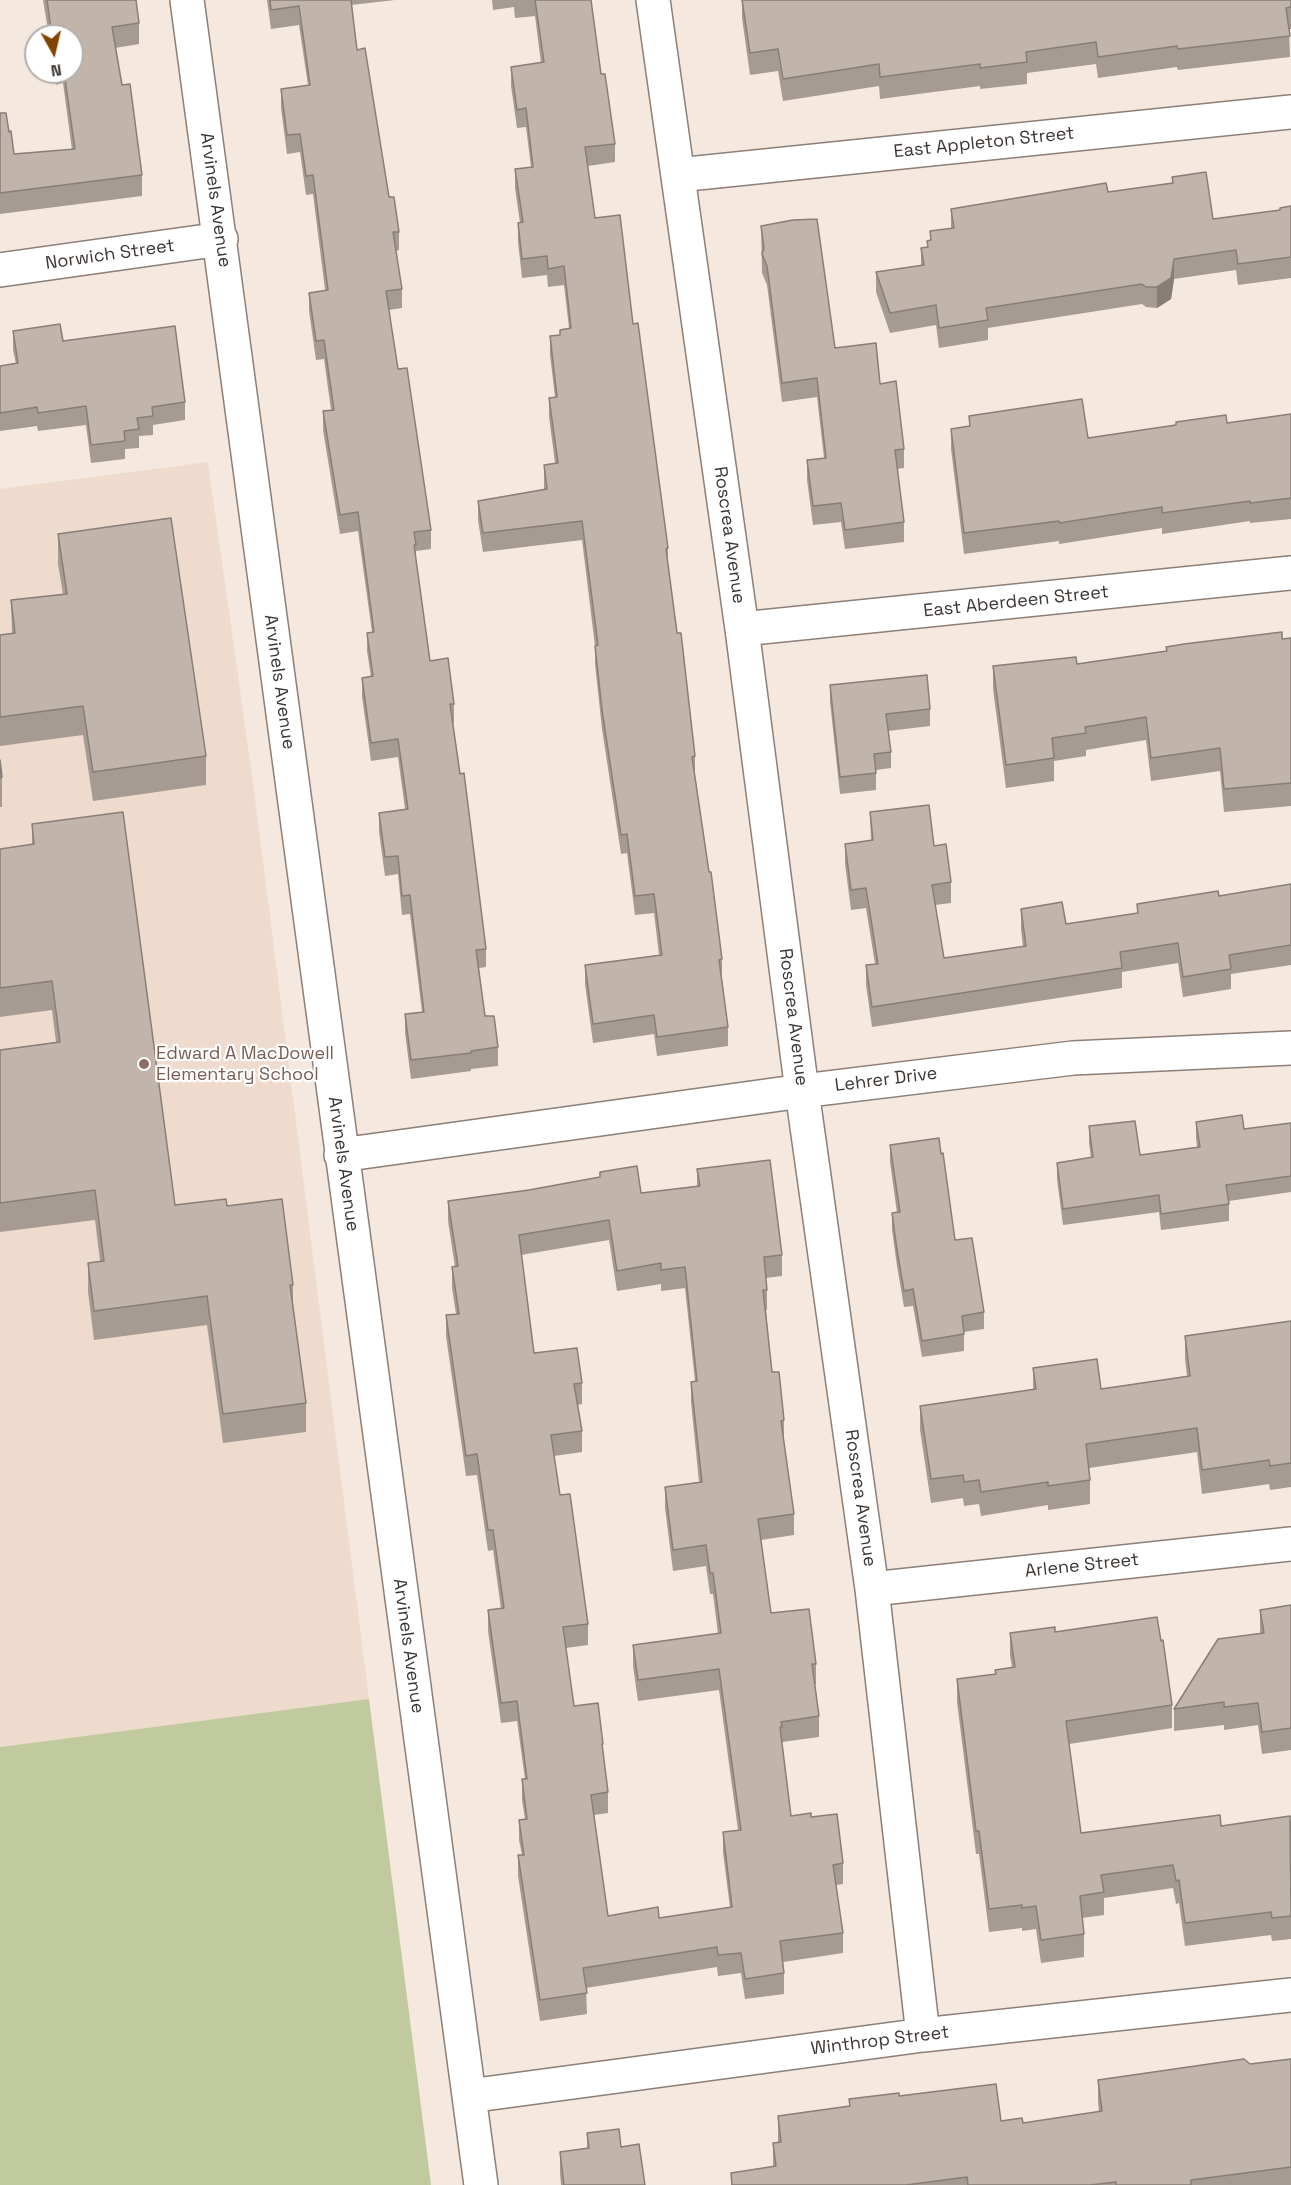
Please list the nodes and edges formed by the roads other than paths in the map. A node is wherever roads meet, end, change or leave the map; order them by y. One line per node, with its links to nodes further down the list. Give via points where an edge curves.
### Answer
1 (187, 0): 5 (street, Arvinels Avenue)
2 (653, 0): 4 (street, Roscrea Avenue)
3 (1291, 111): 4 (street, East Appleton Street)
4 (678, 175): 8 (street, Roscrea Avenue)
5 (221, 239): 6 (street, Norwich Street); 11 (street, Arvinels Avenue)
6 (0, 270)
7 (1291, 573): 8 (street, East Aberdeen Street)
8 (742, 629): 10 (street, Roscrea Avenue)
9 (1291, 1048): 10 (street, Lehrer Drive, via 1072,1058)
10 (802, 1091): 11 (street, Lehrer Drive); 13 (street, Roscrea Avenue)
11 (341, 1155): 16 (street, Arvinels Avenue)
12 (1291, 1544): 13 (street, Arlene Street)
13 (872, 1588): 15 (street, Roscrea Avenue)
14 (1291, 1995): 15 (street, Winthrop Street)
15 (922, 2035): 16 (street, Winthrop Street)
16 (469, 2096): 17 (street, Arvinels Avenue)
17 (481, 2185)

